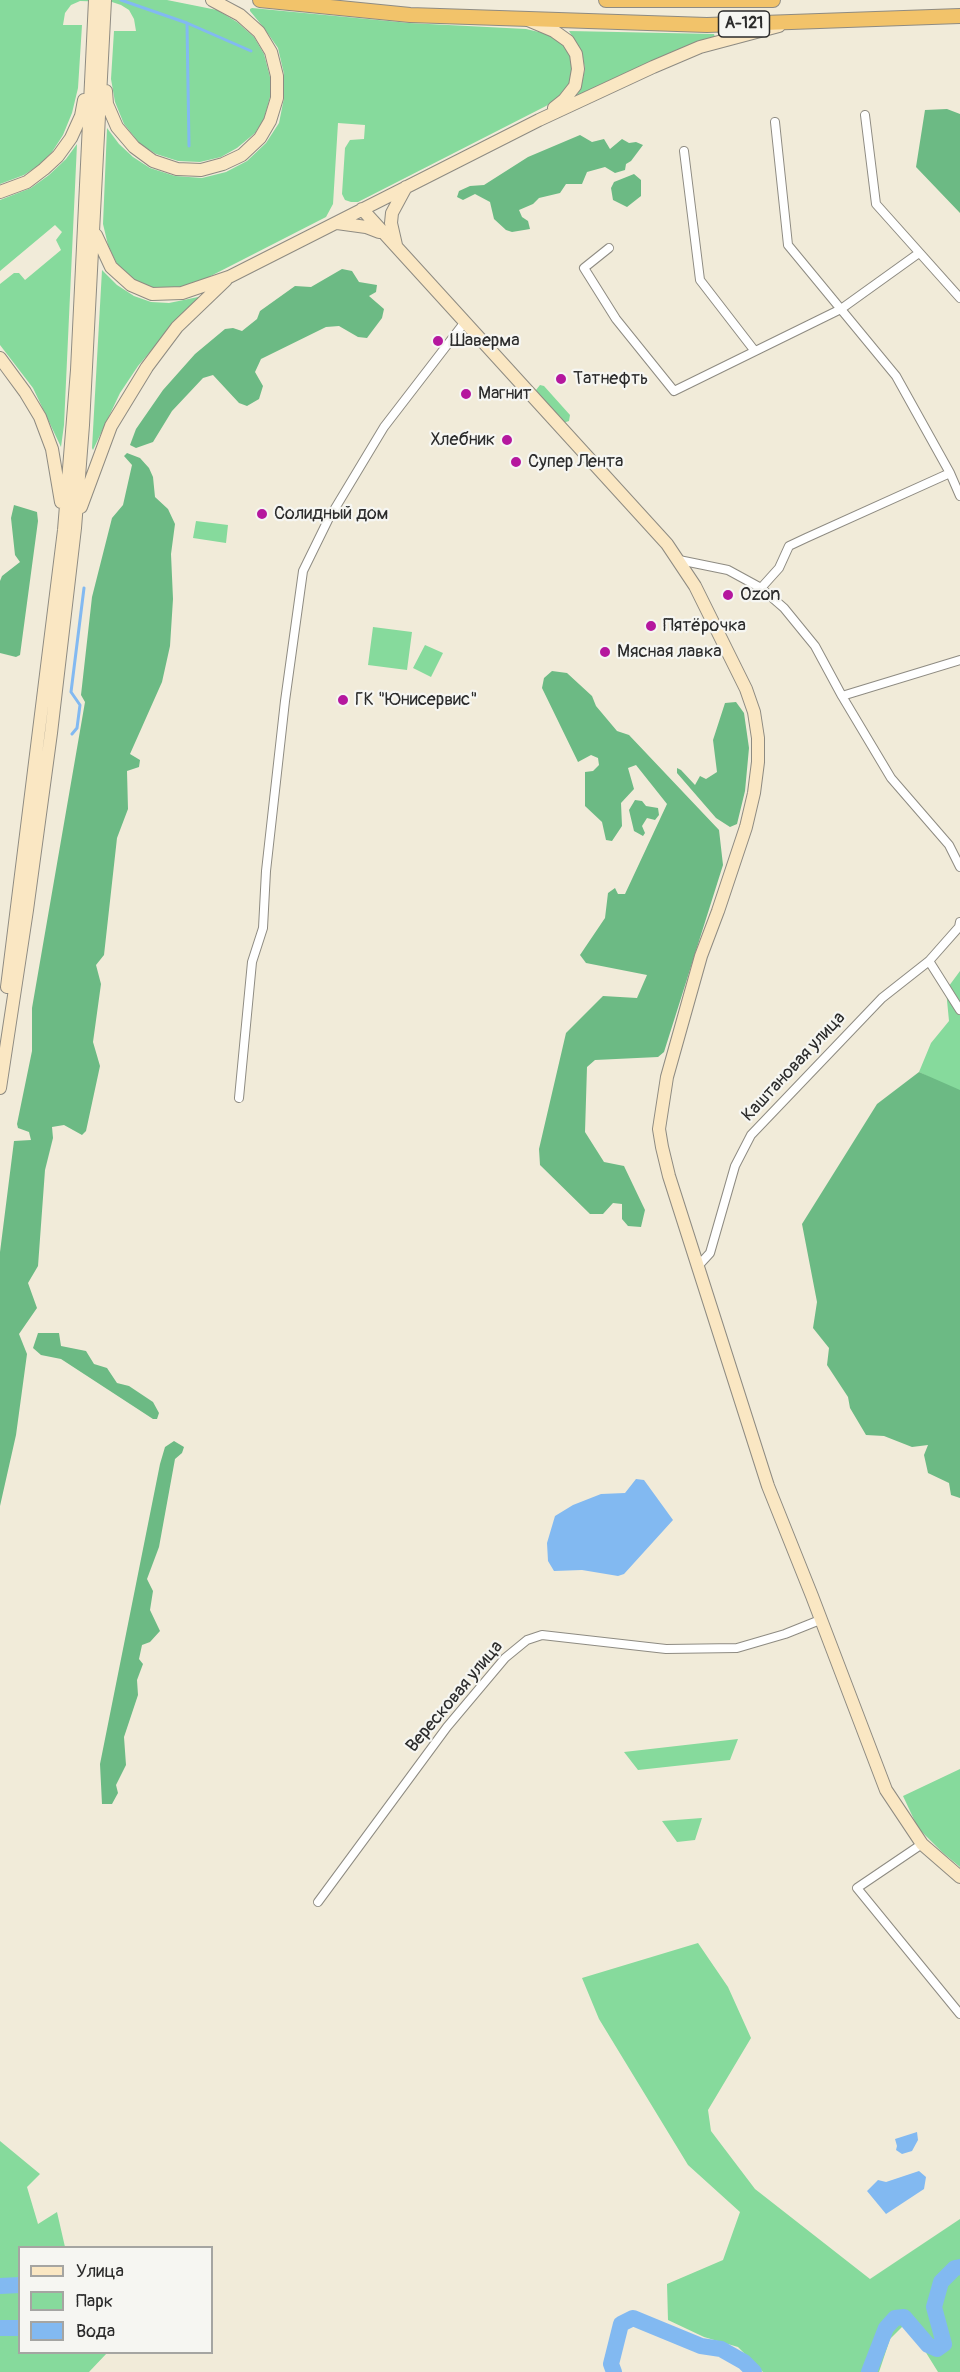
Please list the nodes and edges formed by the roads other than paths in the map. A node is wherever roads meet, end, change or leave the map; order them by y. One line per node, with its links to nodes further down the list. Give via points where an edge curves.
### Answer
1 (95, 0): 11 (main road)
2 (105, 0): 11 (main road)
3 (212, 0): 12 (main road, via 240,15 259,32 271,52 277,76 277,98 270,121 260,138 242,155 201,170 177,169 153,161 117,127 107,104)
4 (260, 0): 9 (highway, А-121, via 410,15)
5 (606, 0): 6 (highway, А-121)
6 (751, 0): 7 (highway, А-121)
7 (773, 0)
8 (960, 16): 10 (highway, А-121)
9 (528, 20): 10 (highway, А-121, via 707,25); 14 (main road, via 568,41 579,69 575,86)
10 (795, 22): 14 (main road, via 700,47)
11 (98, 28): 12 (main road)
12 (97, 58): 18 (main road, via 81,116 58,156 27,182); 21 (main road); 34 (main road)
13 (865, 115): 25 (street, via 876,204)
14 (539, 120): 17 (main road)
15 (775, 122): 28 (street, via 788,245)
16 (684, 151): 30 (street, via 700,280)
17 (406, 187): 19 (main road); 24 (main road, via 392,213)
18 (0, 192)
19 (362, 209): 20 (main road); 22 (main road)
20 (337, 223): 22 (main road); 26 (main road)
21 (93, 226): 26 (main road, via 111,267 131,285 152,294 182,293); 34 (main road, via 83,425)
22 (383, 234): 24 (main road)
23 (609, 248): 30 (street, via 584,268 616,319 674,391)
24 (397, 250): 29 (main road)
25 (919, 253): 27 (street); 28 (street)
26 (229, 277): 34 (main road, via 177,327 147,367 111,426)
27 (960, 298)
28 (840, 309): 30 (street); 32 (street, via 896,376)
29 (464, 323): 35 (main road); 45 (street, via 371,448 303,571 266,871 263,928 252,962)
30 (754, 350)
31 (0, 358): 34 (main road, via 40,417 52,449)
32 (950, 473): 33 (street); 36 (street, via 789,546 779,568)
33 (960, 496)
34 (70, 529): 43 (main road); 44 (main road, via 42,804)
35 (679, 560): 36 (street, via 728,570); 46 (main road, via 746,689 758,738 754,793 746,827 701,956 667,1077 659,1129 669,1176)
36 (761, 588): 38 (street, via 784,608 815,646)
37 (960, 660): 38 (street)
38 (842, 696): 39 (street, via 891,778 949,845)
39 (960, 867)
40 (960, 922): 41 (street, Каштановая улица)
41 (929, 961): 42 (street); 46 (street, Каштановая улица, via 882,999 751,1135 735,1166 710,1253)
42 (960, 1010)
43 (0, 1052)
44 (0, 1088)
45 (238, 1098)
46 (699, 1265): 47 (main road, via 768,1486)
47 (820, 1620): 48 (main road, via 886,1790); 50 (street, Вересковая улица, via 737,1648 666,1649 542,1635 527,1640 505,1658 447,1728)
48 (922, 1844): 49 (main road); 51 (street, via 857,1888)
49 (960, 1877)
50 (318, 1902)
51 (960, 2014)

